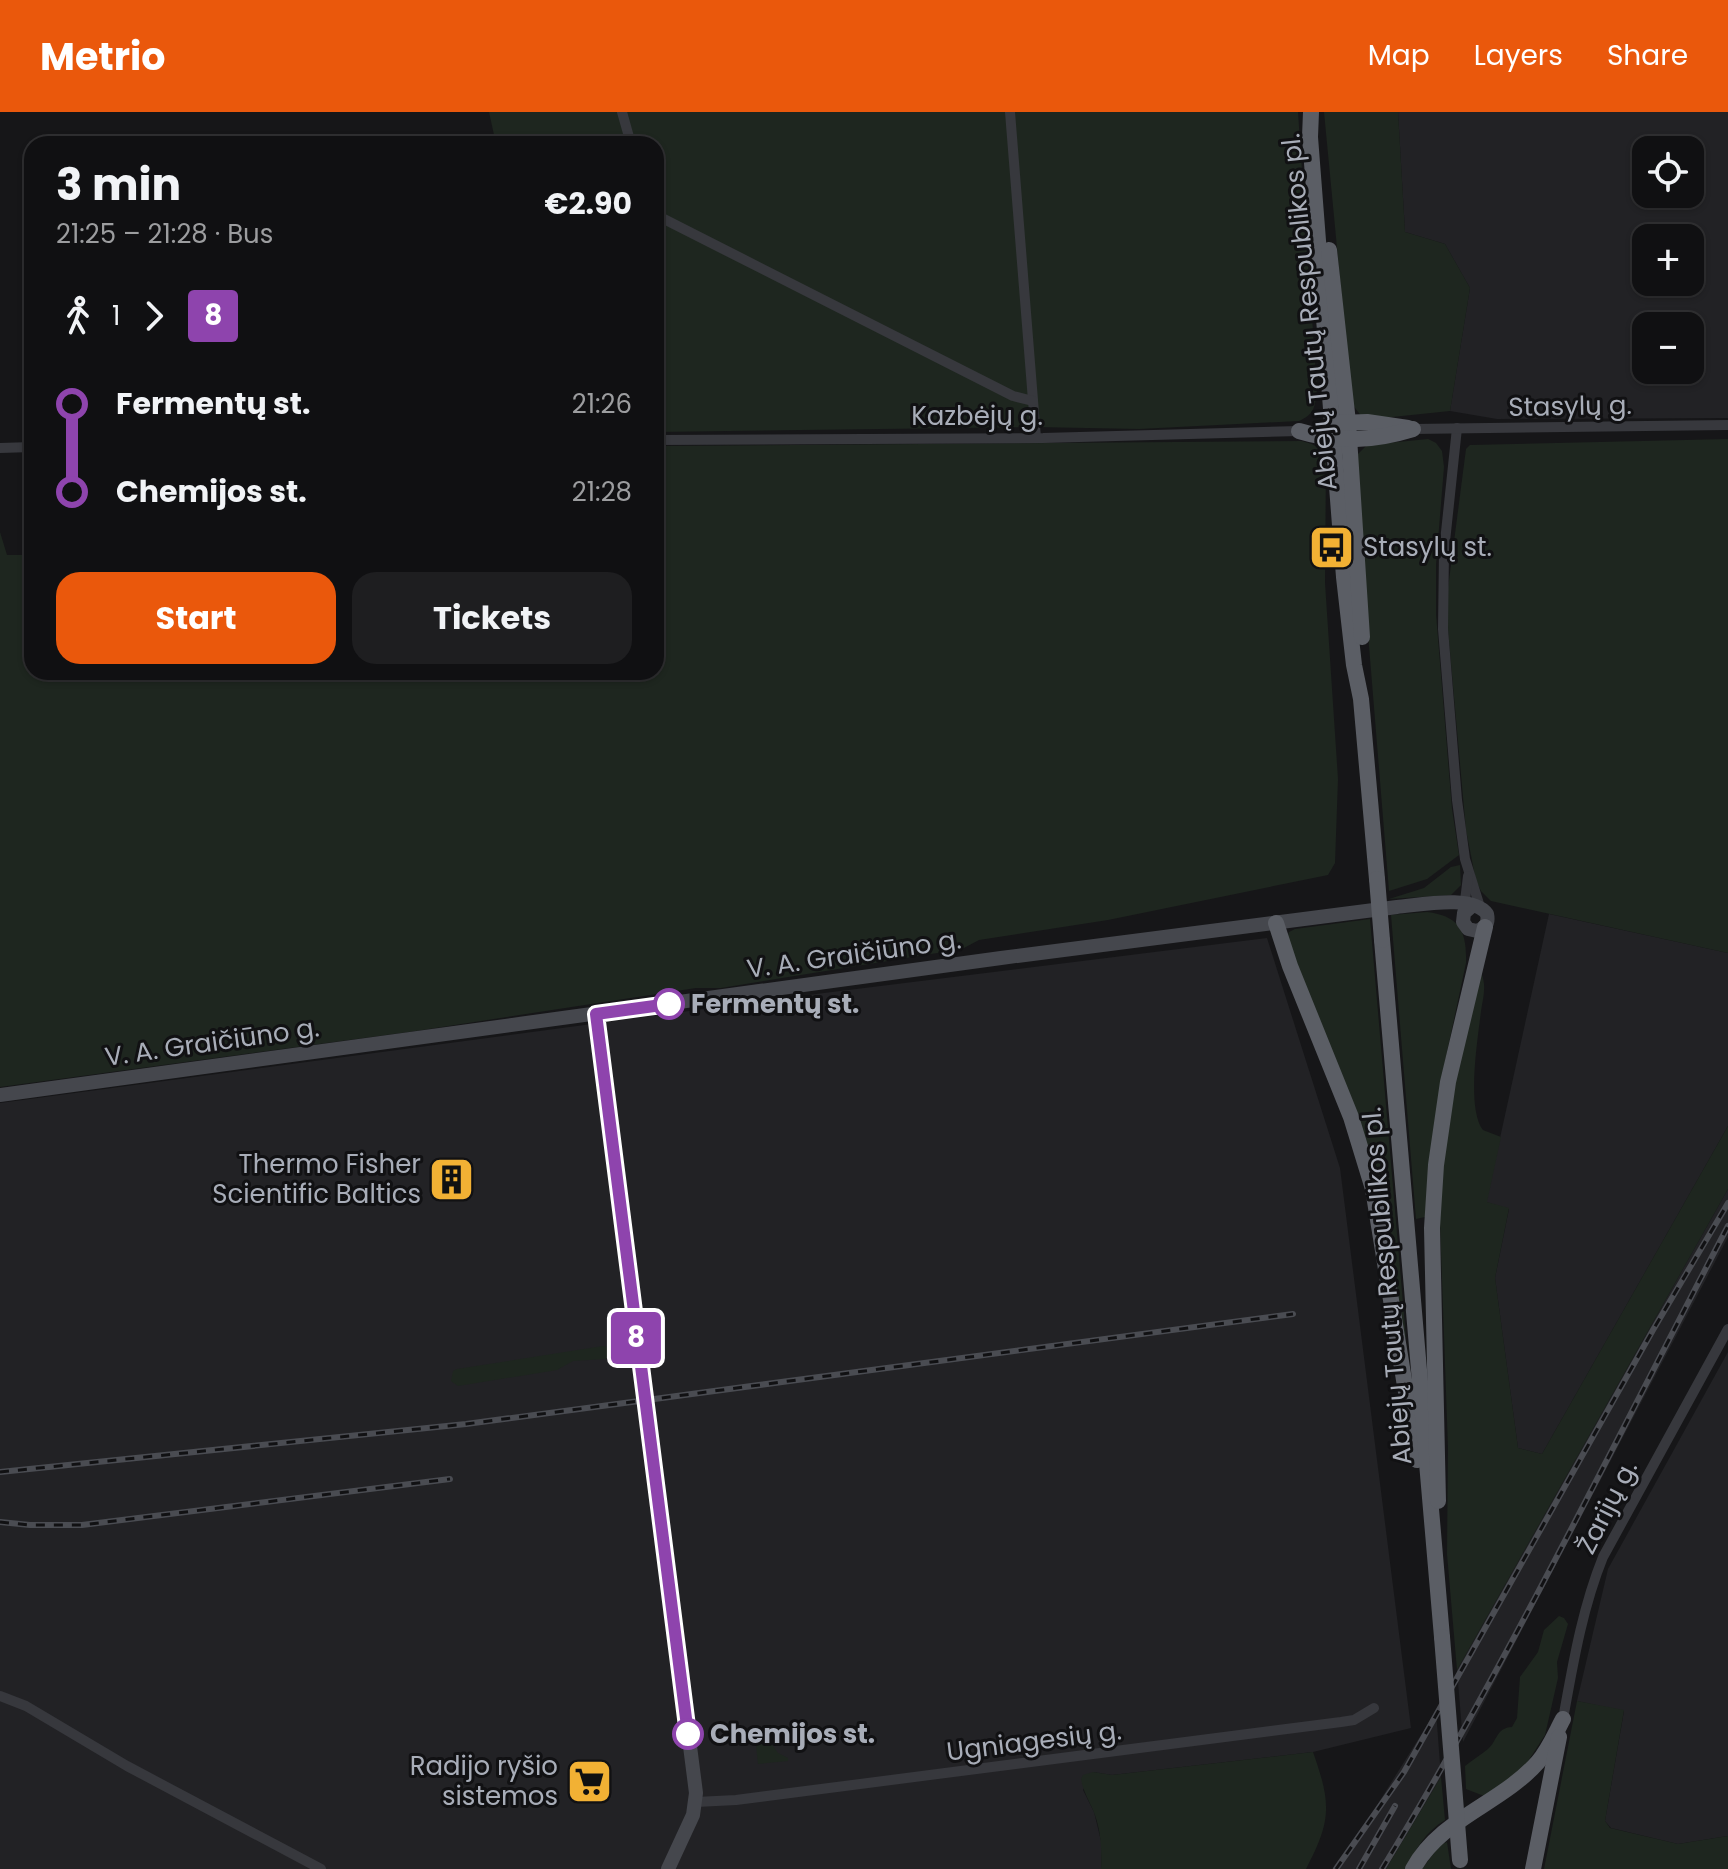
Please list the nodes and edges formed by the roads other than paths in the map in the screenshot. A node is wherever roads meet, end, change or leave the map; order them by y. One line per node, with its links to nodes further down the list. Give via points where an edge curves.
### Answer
1 (622, 112): 3 (street)
2 (1010, 112): 5 (street)
3 (629, 136)
4 (664, 219): 5 (street)
5 (1033, 401): 11 (street)
6 (1728, 425): 7 (street, Stasylų g.)
7 (1457, 428): 8 (street, Stasylų g.); 15 (street, via 1442,606)
8 (1413, 429): 10 (highway, via 1385,424)
9 (1299, 431): 10 (highway); 11 (street, Kazbėjų g.)
10 (1341, 431): 10 (highway, Abiejų Tautų Respublikos pl., via 1317,137 1311,112 1310,137); 22 (highway, Abiejų Tautų Respublikos pl., bridge)
11 (1036, 438): 12 (street, Kazbėjų g.)
12 (664, 440)
13 (24, 447): 14 (street)
14 (0, 448)
15 (1468, 876): 16 (street); 16 (street, via 1476,889)
16 (1469, 910): 17 (main road, V. A. Graičiūno g., via 1430,905); 18 (main road, via 1487,914); 18 (main road, V. A. Graičiūno g., via 1472,931)
17 (1276, 923): 19 (main road, V. A. Graičiūno g.); 22 (highway, via 1373,1189)
18 (1485, 927): 23 (highway, via 1448,1082 1436,1165 1432,1228 1439,1466)
19 (596, 1014): 20 (main road, V. A. Graičiūno g.); 29 (main road)
20 (0, 1095)
21 (1728, 1329): 26 (street, Žarijų g., via 1603,1557 1580,1633)
22 (1432, 1523): 23 (highway, Abiejų Tautų Respublikos pl.)
23 (1434, 1550): 30 (highway, Abiejų Tautų Respublikos pl., bridge)
24 (0, 1696): 31 (street)
25 (1374, 1708): 29 (street, Ugniagesių g., via 1341,1722)
26 (1563, 1719): 27 (highway, via 1546,1751); 28 (highway)
27 (1521, 1778): 28 (highway, via 1537,1777); 33 (highway, via 1443,1831)
28 (1548, 1792): 34 (highway)
29 (696, 1802): 32 (main road)
30 (1461, 1865)
31 (321, 1869)
32 (668, 1869)
33 (1413, 1869)
34 (1533, 1869)

